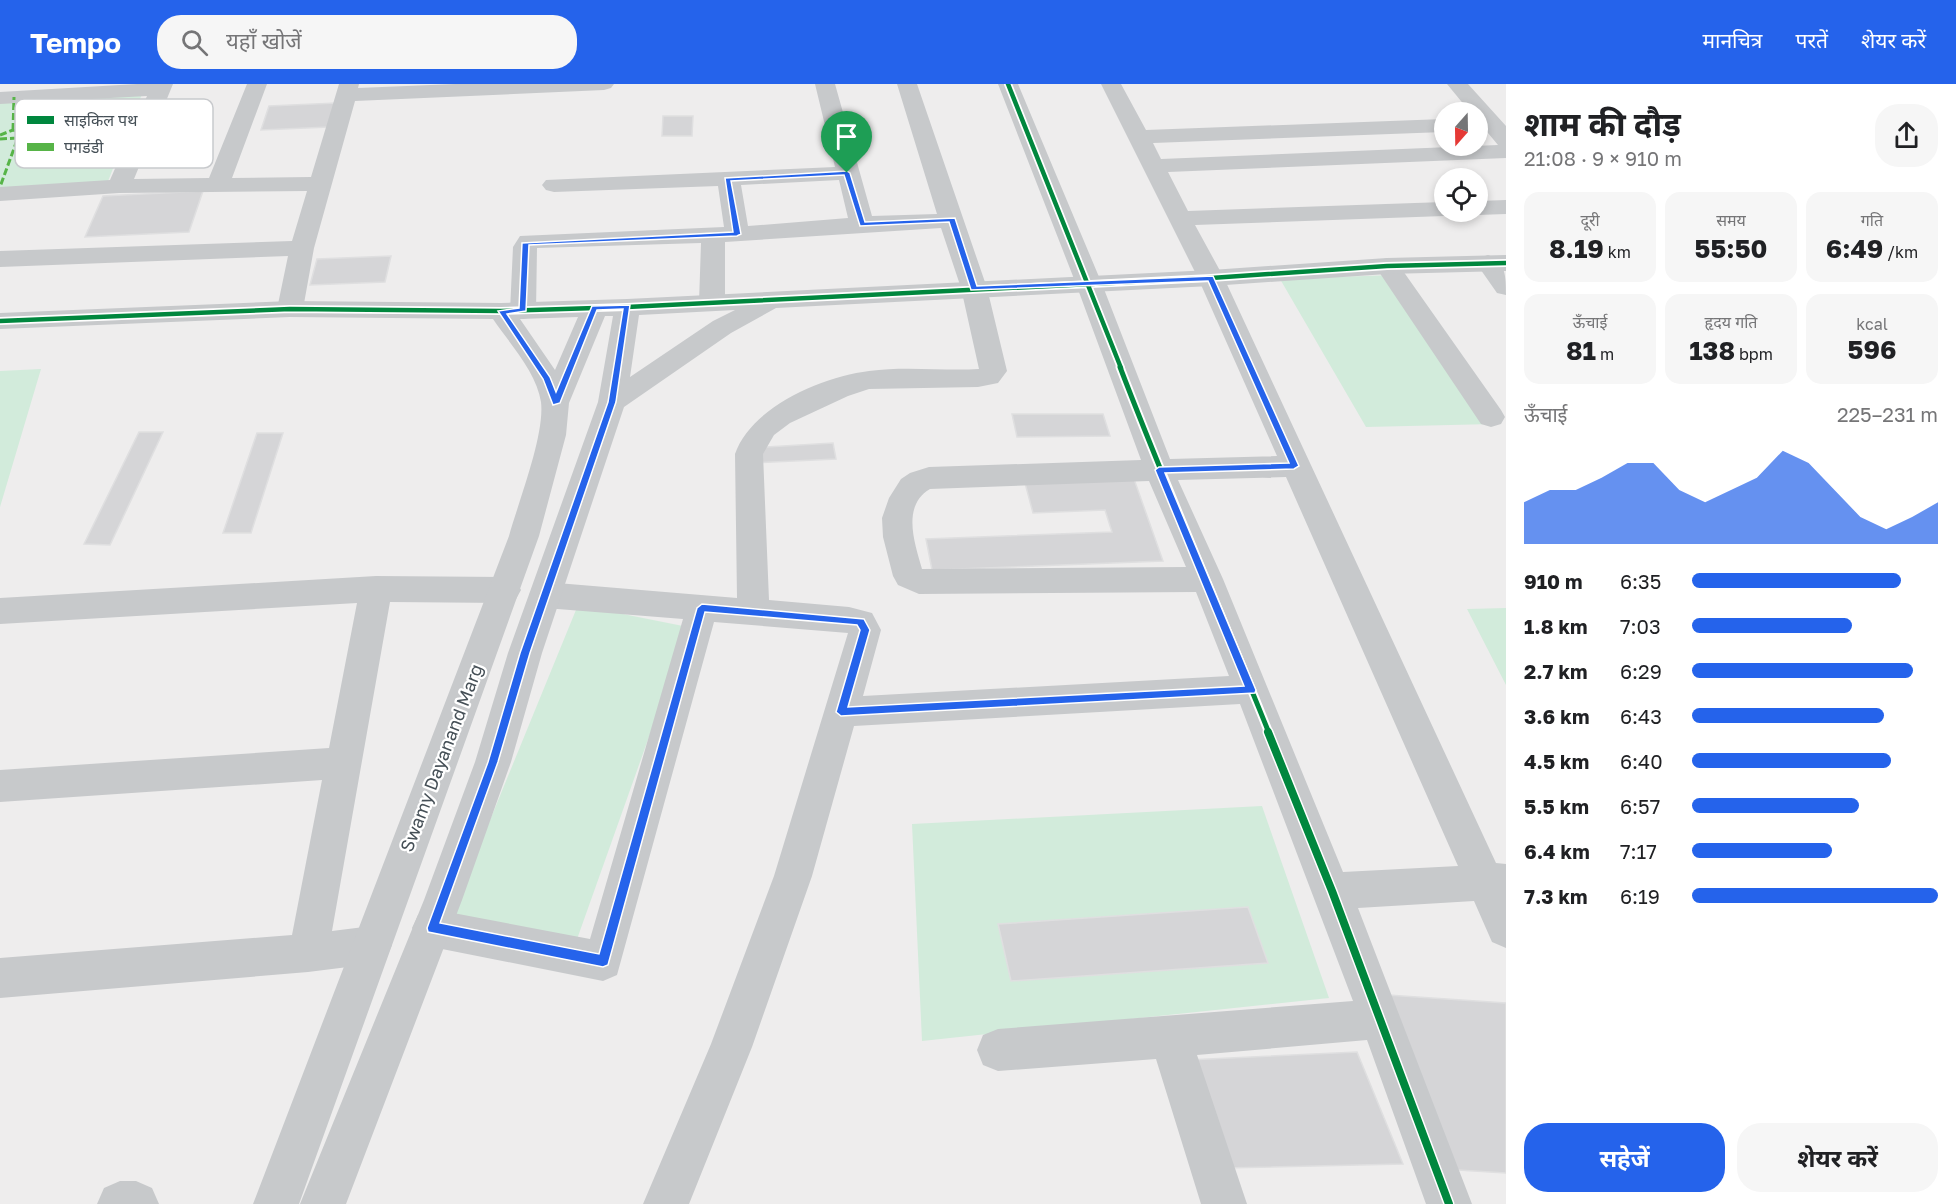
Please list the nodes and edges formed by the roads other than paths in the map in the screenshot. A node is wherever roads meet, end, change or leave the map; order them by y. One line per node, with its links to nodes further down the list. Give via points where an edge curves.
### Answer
1 (256, 84): 21 (street)
2 (604, 84): 9 (street)
3 (825, 84): 19 (street)
4 (908, 84): 30 (street)
5 (1008, 84): 38 (street)
6 (1112, 84): 14 (street)
7 (1457, 84): 11 (street)
8 (162, 87): 10 (street)
9 (347, 89): 22 (street)
10 (12, 93)
11 (1469, 102)
12 (1434, 125): 14 (street)
13 (1488, 127): 15 (street)
14 (1138, 137): 17 (street)
15 (1506, 140)
16 (1506, 151): 17 (street)
17 (1153, 166): 29 (street)
18 (127, 168): 24 (street)
19 (847, 173): 20 (street); 31 (street)
20 (728, 179): 23 (street); 32 (street)
21 (218, 184): 22 (street); 24 (street)
22 (320, 184): 33 (street)
23 (555, 185)
24 (119, 186): 25 (street)
25 (0, 194)
26 (1506, 207): 27 (street)
27 (1488, 208)
28 (1434, 209): 29 (street)
29 (1179, 218): 37 (street)
30 (952, 220): 31 (street); 40 (street)
31 (862, 224): 32 (street)
32 (725, 235): 42 (street); 45 (street, via 529,241)
33 (302, 248): 34 (street); 44 (street)
34 (0, 258)
35 (1497, 263): 36 (street); 39 (street)
36 (1387, 266): 37 (street); 49 (street)
37 (1210, 278): 38 (street); 50 (street)
38 (1089, 284): 40 (street); 51 (street)
39 (1506, 287)
40 (974, 288): 41 (street); 58 (street, via 994,366 988,376 855,383 786,413 751,443)
41 (771, 301): 42 (street); 47 (street, via 722,327)
42 (712, 303): 43 (street)
43 (611, 307): 45 (street); 47 (street); 48 (street, Swamy Dayanand Marg)
44 (290, 309): 45 (street); 46 (street)
45 (512, 311): 48 (street)
46 (0, 321)
47 (612, 402): 55 (street)
48 (555, 403): 54 (street, Swamy Dayanand Marg, via 546,457)
49 (1491, 417)
50 (1294, 466): 51 (street); 63 (street)
51 (1159, 470): 52 (street); 52 (street, via 917,481 910,486 895,518 909,576 926,583)
52 (1207, 579): 59 (street)
53 (376, 589): 54 (street); 57 (street); 61 (street)
54 (505, 590): 67 (street, Swamy Dayanand Marg)
55 (545, 595): 56 (street); 65 (street, via 493,762)
56 (702, 608): 58 (street); 65 (street, via 603,961)
57 (0, 612)
58 (753, 612): 60 (street, via 860,622 865,630)
59 (1251, 690): 60 (street); 64 (street)
60 (841, 712): 77 (street, via 789,887 731,1047)
61 (345, 763): 62 (street); 68 (street)
62 (0, 786)
63 (1495, 881): 64 (street); 66 (street)
64 (1332, 891): 70 (street)
65 (432, 928): 76 (street)
66 (1506, 929)
67 (372, 945): 68 (street); 75 (street, Swamy Dayanand Marg)
68 (308, 953): 69 (street)
69 (0, 978)
70 (1378, 1019): 71 (street); 79 (street)
71 (1170, 1038): 72 (street); 78 (street)
72 (998, 1050)
73 (120, 1204): 74 (street)
74 (136, 1204)
75 (276, 1204)
76 (323, 1204)
77 (666, 1204)
78 (1224, 1204)
79 (1449, 1204)

